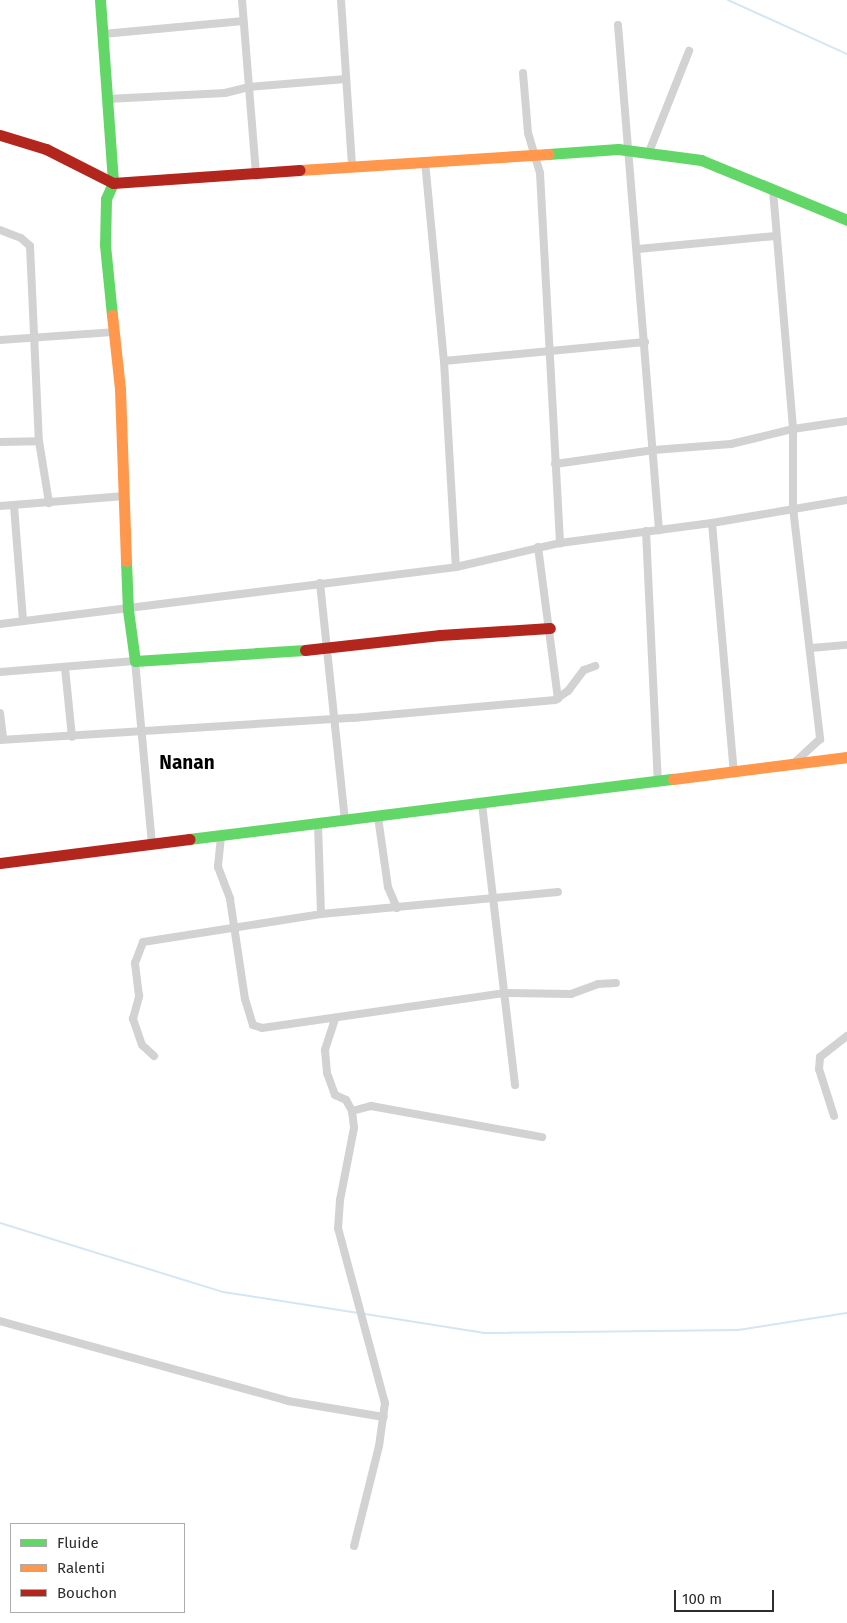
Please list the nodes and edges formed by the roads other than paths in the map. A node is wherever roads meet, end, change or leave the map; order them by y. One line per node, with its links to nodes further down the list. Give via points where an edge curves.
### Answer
1 (100, 0): 6 (main road)
2 (242, 0): 4 (street)
3 (341, 0): 9 (street)
4 (243, 21): 6 (street); 10 (street)
5 (618, 25): 13 (street)
6 (103, 34): 11 (main road)
7 (689, 51): 14 (street)
8 (522, 73): 15 (street, via 528,133)
9 (346, 79): 10 (street); 17 (street)
10 (249, 87): 11 (street, via 225,93); 18 (street)
11 (107, 99): 19 (main road)
12 (0, 135): 19 (main road, via 46,149)
13 (627, 150): 14 (main road); 15 (main road); 24 (street)
14 (649, 152): 20 (main road, via 700,160)
15 (535, 154): 16 (main road); 29 (street, via 540,173)
16 (425, 161): 17 (main road); 30 (street)
17 (352, 166): 18 (main road)
18 (256, 175): 19 (main road)
19 (113, 183): 25 (main road, via 106,199 105,245)
20 (773, 190): 21 (main road); 23 (street)
21 (847, 220)
22 (0, 230): 26 (street, via 21,238 30,246)
23 (775, 236): 24 (street); 32 (street)
24 (638, 249): 28 (street)
25 (114, 332): 26 (street); 37 (main road)
26 (37, 338): 27 (street); 34 (street)
27 (0, 340)
28 (646, 342): 29 (street); 35 (street)
29 (549, 352): 30 (street); 36 (street)
30 (444, 361): 48 (street)
31 (847, 422): 32 (street)
32 (793, 429): 35 (street, via 731,444); 42 (street)
33 (0, 442): 34 (street)
34 (38, 442): 39 (street)
35 (654, 450): 36 (street); 44 (street)
36 (554, 464): 46 (street)
37 (126, 496): 39 (street); 50 (main road)
38 (847, 500): 42 (street)
39 (49, 503): 41 (street)
40 (0, 506): 41 (street)
41 (14, 506): 51 (street)
42 (794, 508): 43 (street); 55 (street)
43 (712, 523): 44 (street); 69 (street)
44 (659, 530): 45 (street)
45 (646, 531): 46 (street); 70 (street)
46 (560, 543): 47 (street)
47 (538, 547): 48 (street); 53 (street)
48 (456, 567): 49 (street)
49 (320, 583): 50 (street); 56 (street)
50 (128, 610): 51 (street); 57 (main road)
51 (23, 620): 52 (street)
52 (0, 624)
53 (550, 628): 56 (main road, via 440,635); 61 (street)
54 (847, 645): 55 (street)
55 (811, 648): 68 (street, via 820,739)
56 (328, 649): 57 (main road); 63 (street)
57 (135, 661): 59 (street); 64 (street)
58 (595, 666): 61 (street, via 584,670)
59 (65, 668): 60 (street); 65 (street)
60 (0, 672)
61 (558, 699): 63 (street)
62 (0, 713): 66 (street)
63 (334, 719): 64 (street); 73 (street)
64 (142, 732): 65 (street); 76 (street)
65 (72, 737): 66 (street)
66 (2, 740)
67 (847, 757): 68 (main road)
68 (790, 766): 69 (main road)
69 (734, 773): 70 (main road)
70 (658, 782): 71 (main road)
71 (482, 804): 72 (main road); 79 (street)
72 (378, 817): 73 (main road); 80 (street, via 388,887)
73 (345, 822): 74 (main road)
74 (318, 824): 75 (main road); 81 (street)
75 (221, 837): 76 (main road); 82 (street, via 218,867 230,899)
76 (152, 845): 77 (main road)
77 (0, 863)
78 (558, 892): 79 (street)
79 (493, 897): 80 (street); 84 (street)
80 (397, 908): 81 (street)
81 (321, 914): 82 (street)
82 (234, 929): 85 (street, via 248,1017 253,1025 262,1028); 87 (street, via 143,942 135,963 138,996 133,1019 142,1045)
83 (616, 983): 84 (street, via 598,984 571,994)
84 (506, 992): 85 (street); 88 (street)
85 (335, 1019): 89 (street, via 325,1050 327,1073 335,1094 346,1100)
86 (847, 1036): 90 (street, via 820,1057 820,1068)
87 (154, 1056)
88 (515, 1085)
89 (352, 1111): 91 (street, via 371,1106); 93 (street, via 353,1135 338,1228 384,1395)
90 (834, 1116)
91 (542, 1137)
92 (0, 1321): 93 (street, via 288,1401)
93 (384, 1417): 94 (street)
94 (354, 1546)

